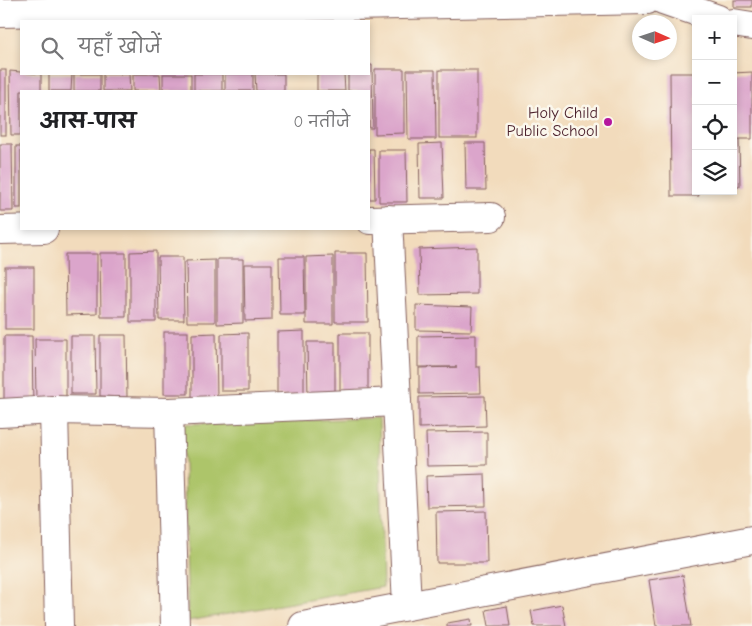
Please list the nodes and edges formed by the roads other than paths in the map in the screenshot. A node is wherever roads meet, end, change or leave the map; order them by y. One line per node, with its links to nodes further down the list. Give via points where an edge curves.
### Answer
1 (647, 0): 3 (street)
2 (663, 0): 5 (street)
3 (348, 3): 4 (street)
4 (0, 13)
5 (706, 15)
6 (737, 24): 7 (street)
7 (752, 26)
8 (491, 217): 9 (street)
9 (378, 220): 12 (street)
10 (0, 230): 11 (street)
11 (20, 230)
12 (397, 402): 15 (street); 17 (street)
13 (54, 410): 14 (street); 15 (street); 18 (street)
14 (0, 412)
15 (169, 412): 19 (street)
16 (752, 540): 17 (street)
17 (407, 605): 20 (street)
18 (60, 626)
19 (175, 626)
20 (303, 626)

